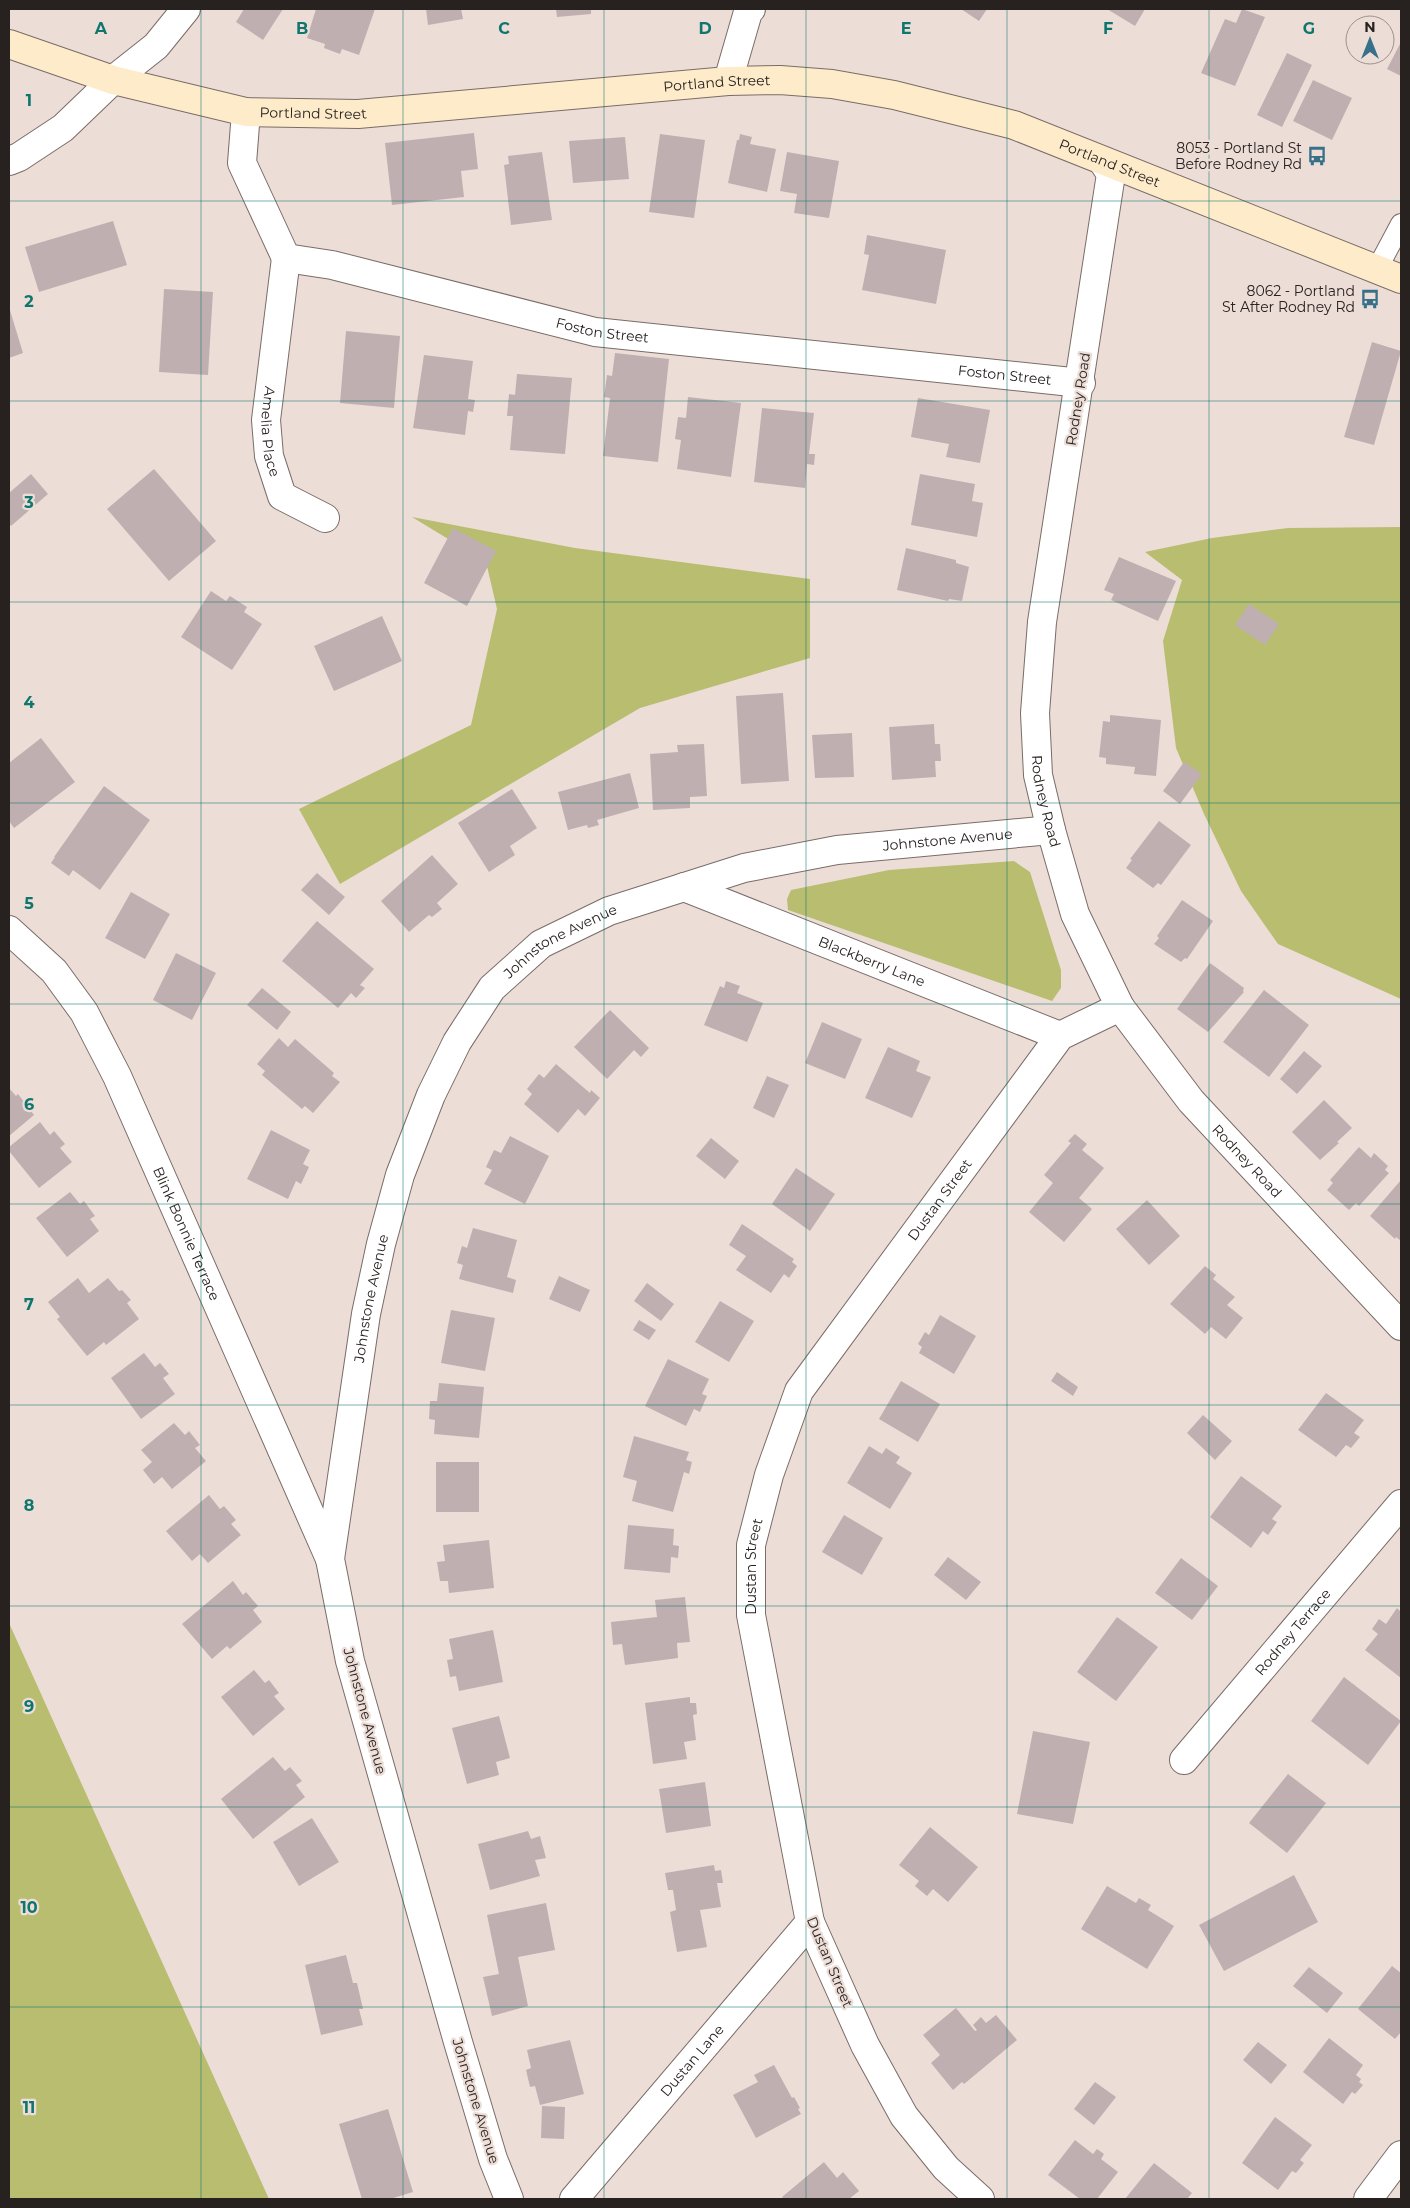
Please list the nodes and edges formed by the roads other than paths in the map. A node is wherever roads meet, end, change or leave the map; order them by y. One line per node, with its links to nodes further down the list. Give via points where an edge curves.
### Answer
1 (186, 9): 4 (street, via 156,46)
2 (751, 9): 5 (street)
3 (9, 44): 4 (main road, Portland Street)
4 (113, 80): 6 (main road, Portland Street); 7 (street, via 62,128)
5 (728, 82): 6 (main road, Portland Street, via 358,114); 8 (main road, Portland Street, via 780,80 832,84 894,95 1014,125)
6 (246, 112): 10 (street, via 242,163)
7 (9, 161)
8 (1103, 162): 11 (main road, Portland Street); 12 (street, Rodney Road, via 1112,174)
9 (1401, 224): 11 (lane)
10 (286, 258): 12 (street, Foston Street, via 332,265 596,332); 13 (street, Amelia Place, via 266,420 268,456 282,496)
11 (1389, 274)
12 (1081, 383): 14 (street, Rodney Road, via 1042,622 1035,713 1038,775)
13 (325, 518)
14 (1051, 830): 15 (street, Johnstone Avenue, via 837,850 744,868); 17 (street, Rodney Road, via 1075,914)
15 (684, 887): 18 (street, Blackberry Lane); 21 (street, Johnstone Avenue, via 609,911 541,944 492,988 457,1042 431,1095 400,1175 381,1244 366,1314)
16 (9, 930): 21 (street, Blink Bonnie Terrace, via 54,971 84,1012 109,1060)
17 (1120, 1007): 18 (street, Dustan Street); 19 (street, Rodney Road, via 1191,1101)
18 (1060, 1036): 23 (street, Dustan Street, via 799,1391 769,1475 751,1545 751,1615)
19 (1401, 1326)
20 (1401, 1504): 22 (street, Rodney Terrace)
21 (330, 1560): 25 (street, Johnstone Avenue, via 353,1671 458,2042 493,2159)
22 (1184, 1760)
23 (810, 1922): 26 (street, Dustan Lane); 27 (street, Dustan Street, via 865,2045 904,2116 946,2168)
24 (1401, 2155): 28 (street)
25 (509, 2199)
26 (574, 2199)
27 (980, 2199)
28 (1368, 2199)

